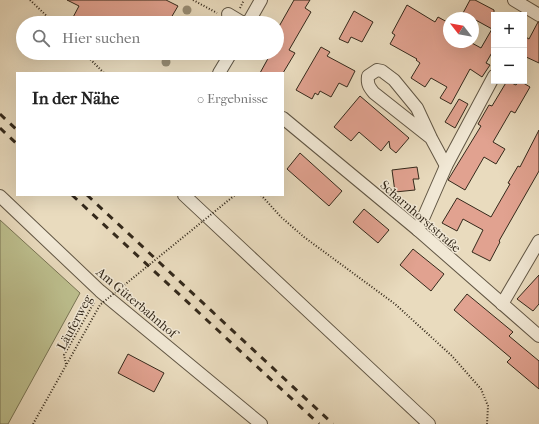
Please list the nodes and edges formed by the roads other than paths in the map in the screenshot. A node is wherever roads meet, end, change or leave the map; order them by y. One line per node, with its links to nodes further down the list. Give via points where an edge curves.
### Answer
1 (262, 0): 6 (street)
2 (514, 0): 4 (street)
3 (224, 14): 5 (street)
4 (531, 14)
5 (228, 16)
6 (252, 16)
7 (228, 60): 8 (street)
8 (224, 71)
9 (491, 82): 12 (street)
10 (284, 119): 15 (street, Scharnhorststraße)
11 (431, 138): 11 (street, via 417,108 394,80 377,70 368,76 369,88 374,93); 12 (street)
12 (446, 166): 15 (street)
13 (0, 196): 19 (street, Am Güterbahnhof, via 100,291)
14 (185, 196): 20 (street)
15 (418, 230): 17 (street, Scharnhorststraße)
16 (539, 241): 17 (street)
17 (502, 304): 18 (street, Scharnhorststraße)
18 (539, 336)
19 (261, 424)
20 (429, 424)

